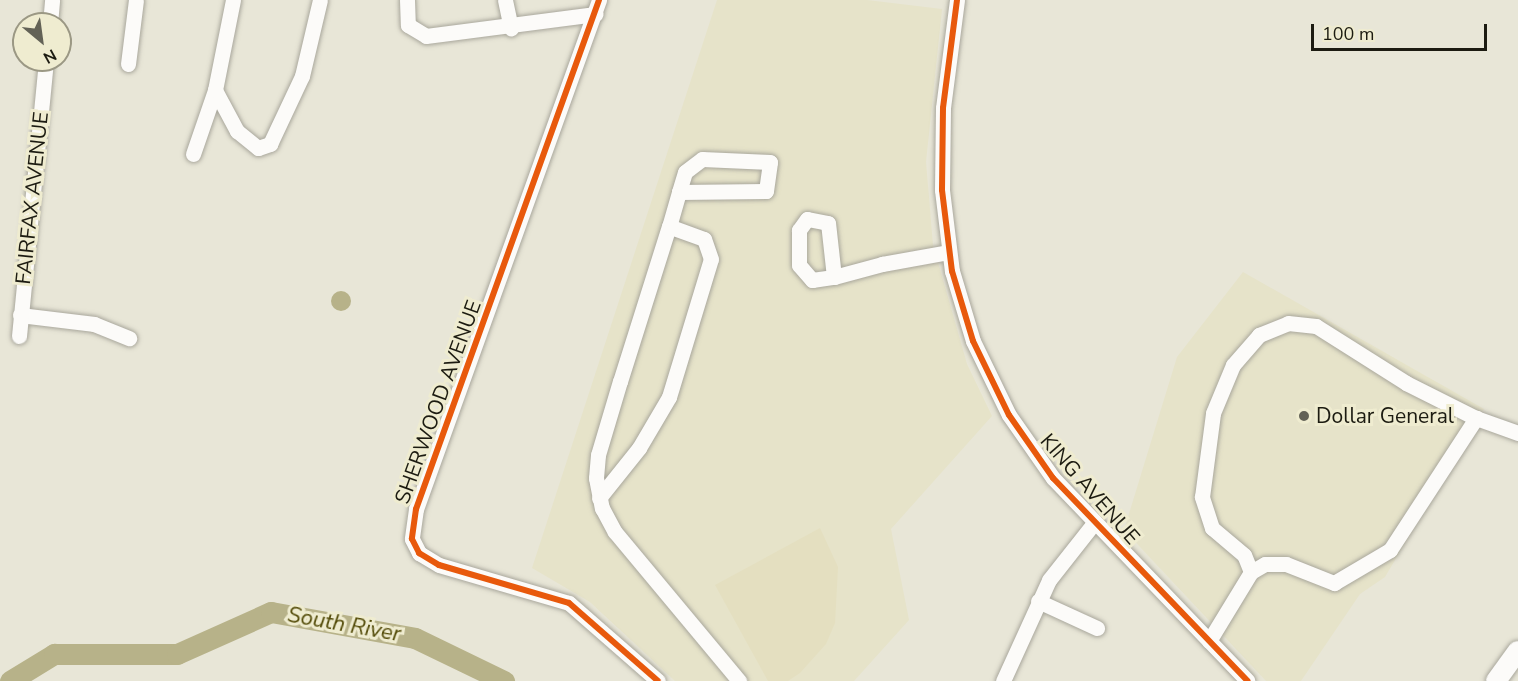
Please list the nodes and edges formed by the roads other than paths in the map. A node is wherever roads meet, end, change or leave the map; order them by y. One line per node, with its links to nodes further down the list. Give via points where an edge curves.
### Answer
1 (136, 0): 9 (street)
2 (233, 0): 11 (street)
3 (320, 0): 11 (street, via 302,76 270,144 258,148 237,131)
4 (407, 0): 8 (street, via 408,25 420,35)
5 (505, 0): 8 (street)
6 (957, 0): 15 (street, KING AVENUE, via 941,150)
7 (598, 7): 8 (street); 29 (street, SHERWOOD AVENUE, via 416,509 412,539 419,553 439,565 569,603)
8 (511, 28)
9 (128, 64)
10 (45, 72): 17 (street, FAIRFAX AVENUE)
11 (215, 90): 12 (street)
12 (193, 154)
13 (679, 192): 13 (street, via 685,172 702,159 763,158 770,162 766,191); 14 (street)
14 (669, 226): 22 (street, via 598,455); 22 (street, via 704,239 711,259 669,398 639,448)
15 (948, 252): 16 (street); 23 (street, KING AVENUE, via 973,341 1009,415 1053,478)
16 (834, 277)
17 (20, 315): 18 (street, FAIRFAX AVENUE); 19 (street, via 94,324)
18 (19, 336)
19 (129, 338)
20 (1476, 418): 21 (street); 24 (street, via 1384,554 1334,583 1286,564); 24 (street, via 1406,383 1316,326 1288,323 1259,335 1233,365 1213,413 1202,497 1212,528 1244,555)
21 (1518, 433)
22 (599, 498): 30 (street, via 615,532)
23 (1094, 523): 25 (street, via 1062,560); 27 (street, KING AVENUE)
24 (1251, 572): 27 (street)
25 (1038, 601): 26 (street); 31 (street)
26 (1097, 628)
27 (1209, 641): 32 (street, KING AVENUE)
28 (1518, 652): 33 (main road); 34 (main road)
29 (658, 681)
30 (739, 681)
31 (1003, 681)
32 (1248, 681)
33 (1496, 681)
34 (1507, 681)

